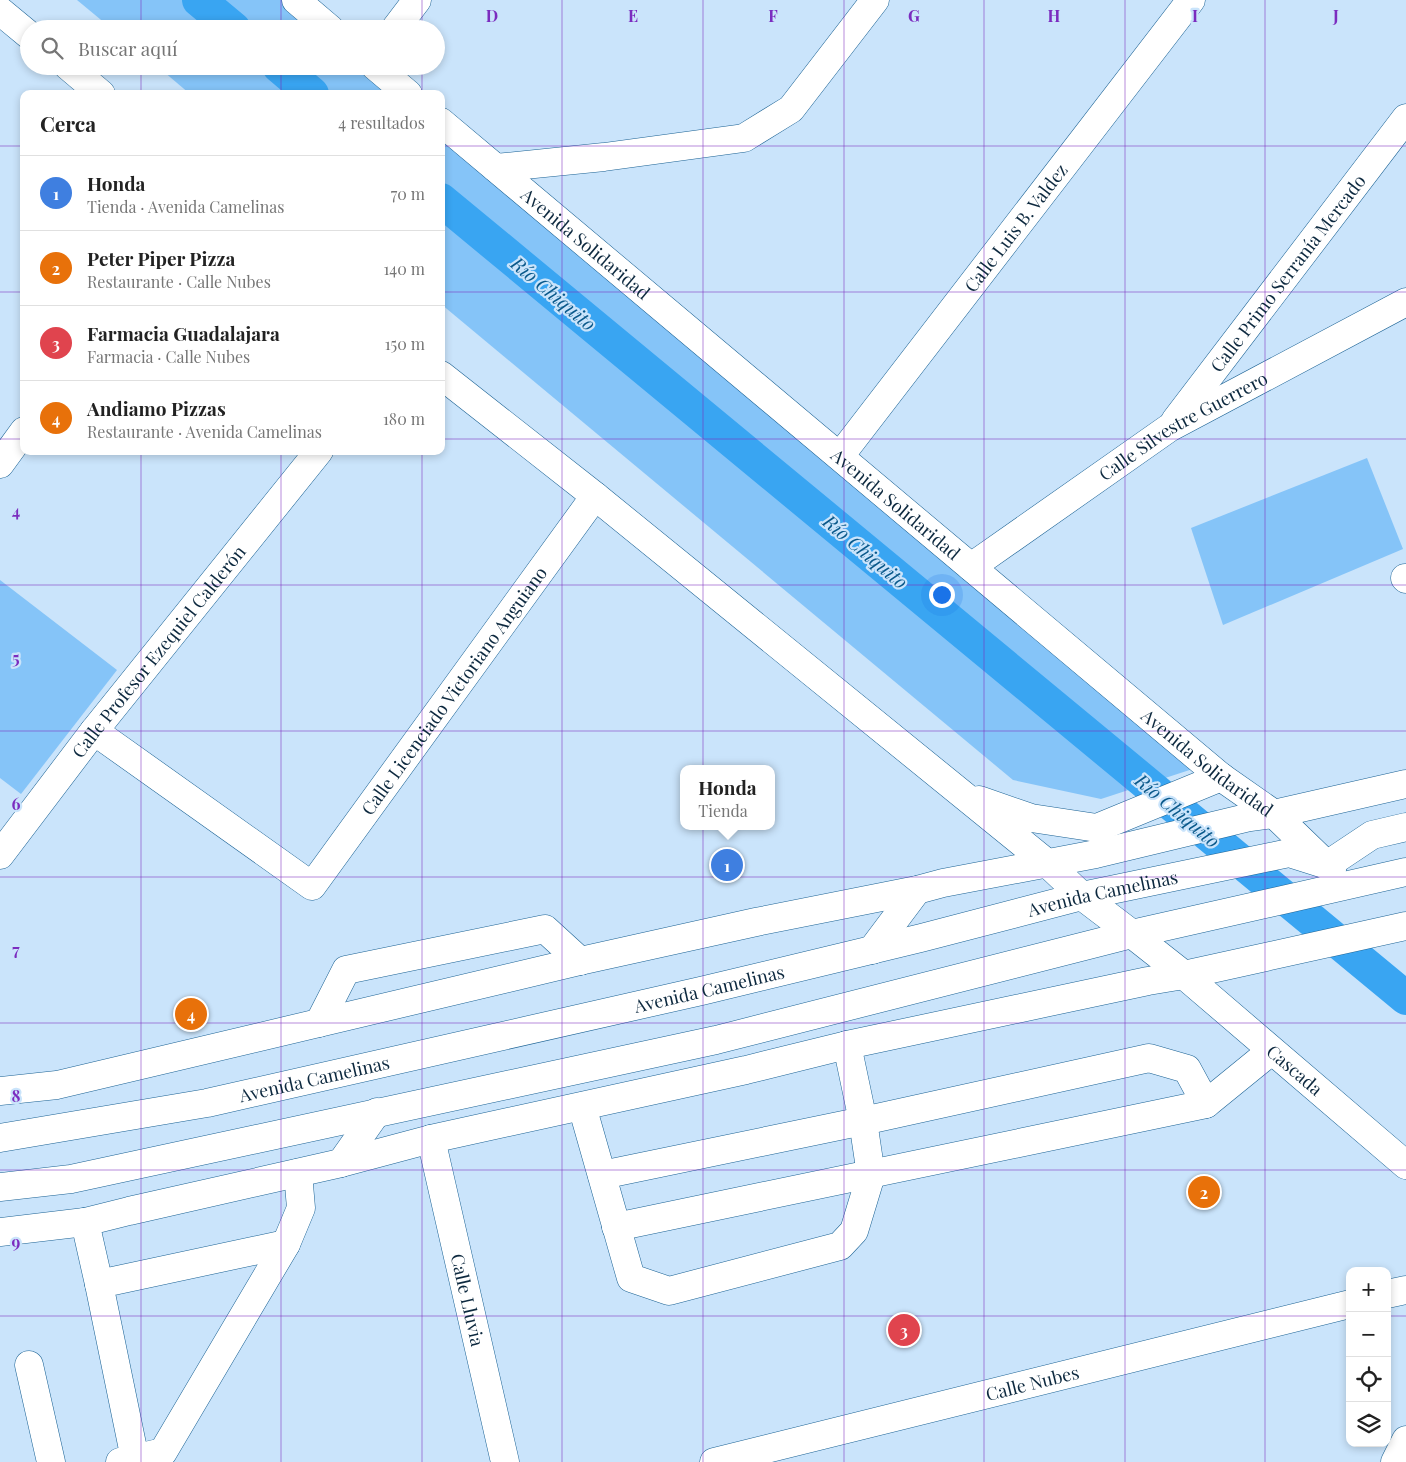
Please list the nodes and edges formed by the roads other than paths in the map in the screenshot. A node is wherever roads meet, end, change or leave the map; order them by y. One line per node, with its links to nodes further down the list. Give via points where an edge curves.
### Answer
1 (296, 0): 6 (main road)
2 (417, 0): 7 (main road)
3 (875, 0): 15 (main road, via 790,109 744,138)
4 (1191, 0): 21 (main road, Calle Luis B. Valdez)
5 (3, 19): 8 (main road)
6 (319, 20)
7 (402, 20)
8 (20, 29)
9 (79, 75): 11 (main road)
10 (386, 75): 12 (main road)
11 (96, 90)
12 (403, 90)
13 (1406, 118): 18 (main road, Calle Primo Serranía Mercado)
14 (445, 125): 15 (main road, Avenida Solidaridad)
15 (496, 168): 21 (main road, Avenida Solidaridad)
16 (1406, 302): 18 (main road, Calle Silvestre Guerrero)
17 (445, 377): 23 (main road)
18 (1169, 428): 24 (main road, Calle Silvestre Guerrero)
19 (20, 436): 22 (main road)
20 (316, 455): 25 (main road, Calle Profesor Ezequiel Calderón)
21 (840, 456): 24 (main road, Avenida Solidaridad)
22 (0, 464)
23 (595, 496): 25 (main road, Calle Licenciado Victoriano Anguiano, via 312,886); 28 (main road)
24 (971, 567): 26 (main road, Avenida Solidaridad)
25 (94, 730): 32 (main road, Calle Profesor Ezequiel Calderón)
26 (1219, 778): 29 (main road, Avenida Solidaridad); 31 (main road)
27 (1406, 784): 29 (main road)
28 (961, 794): 31 (main road); 33 (main road)
29 (1262, 815): 31 (main road); 34 (main road, Avenida Solidaridad)
30 (1406, 827): 34 (main road, via 1372,835)
31 (1097, 841): 33 (main road)
32 (0, 855)
33 (1047, 863): 37 (main road); 38 (main road)
34 (1327, 865): 36 (main road, Avenida Solidaridad); 38 (main road, Avenida Camelinas, via 1289,854)
35 (1406, 872): 36 (main road)
36 (1350, 885): 40 (main road)
37 (917, 890): 41 (main road); 42 (main road)
38 (1082, 896): 40 (main road); 41 (main road, Avenida Camelinas)
39 (1399, 927): 43 (main road)
40 (1132, 934): 43 (main road); 50 (main road, via 716,1040)
41 (872, 950): 52 (main road, Avenida Camelinas, via 207,1103)
42 (580, 961): 44 (main road); 44 (main road, via 545,928 346,970)
43 (1184, 975): 45 (main road); 46 (main road, Cascada)
44 (319, 1023): 47 (main road, via 57,1084)
45 (847, 1045): 49 (main road); 51 (main road)
46 (1271, 1051): 48 (main road); 55 (main road, Cascada)
47 (0, 1091)
48 (1206, 1104): 51 (main road, via 1187,1069 1149,1058); 57 (main road)
49 (584, 1106): 53 (main road); 58 (main road)
50 (378, 1112): 54 (main road); 59 (main road, via 71,1178)
51 (863, 1121): 57 (main road); 58 (main road)
52 (0, 1138)
53 (431, 1139): 54 (main road); 72 (main road, Calle Lluvia)
54 (341, 1163): 56 (main road)
55 (1406, 1165)
56 (298, 1172): 60 (main road); 63 (main road, via 301,1208)
57 (871, 1174): 61 (main road); 61 (main road, via 854,1231 840,1246 669,1291 632,1278)
58 (602, 1175): 61 (main road)
59 (0, 1186)
60 (86, 1222): 62 (main road); 64 (main road)
61 (616, 1226)
62 (0, 1232)
63 (286, 1244): 64 (main road); 70 (main road, via 163,1452)
64 (99, 1284): 70 (main road)
65 (1406, 1290): 66 (main road)
66 (1391, 1293)
67 (1346, 1305): 73 (main road, Calle Nubes)
68 (29, 1365): 71 (main road)
69 (1406, 1440): 74 (main road)
70 (128, 1460)
71 (51, 1462)
72 (505, 1462)
73 (714, 1462)
74 (1395, 1462)

